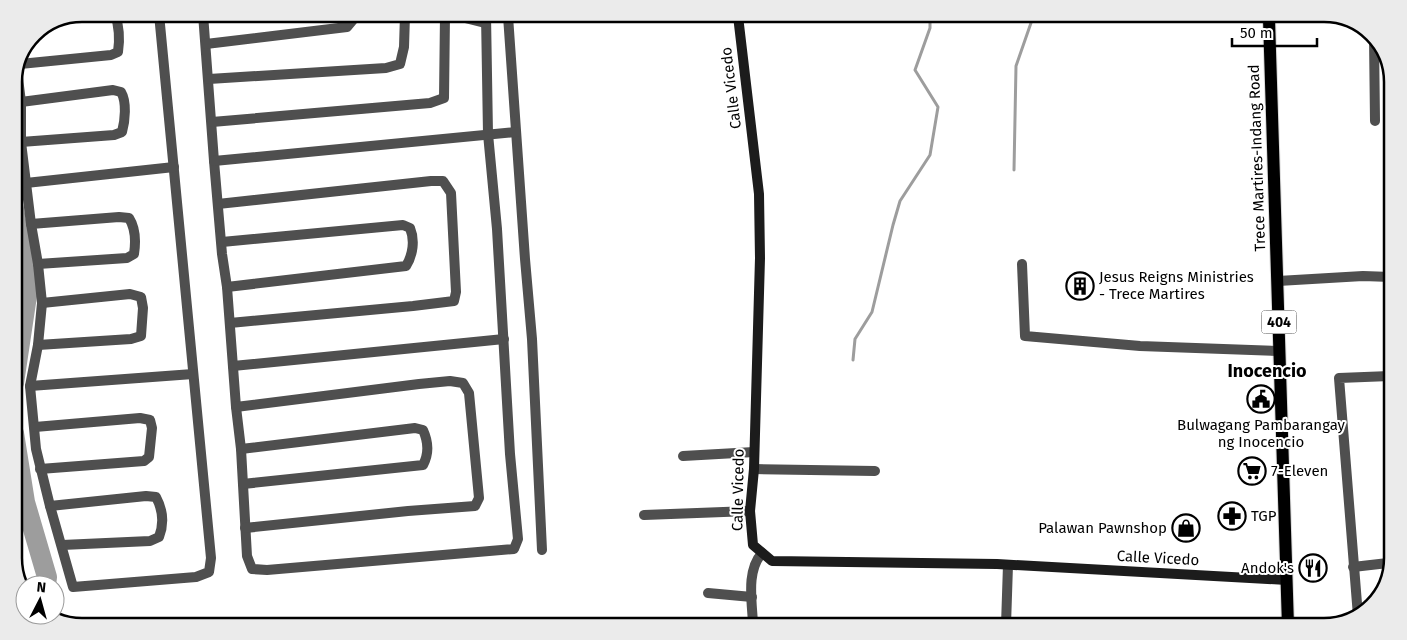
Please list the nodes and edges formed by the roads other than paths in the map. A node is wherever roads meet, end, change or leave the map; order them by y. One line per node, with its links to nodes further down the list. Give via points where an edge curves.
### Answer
1 (118, 22): 13 (street, via 118,52)
2 (160, 22): 23 (street)
3 (204, 22): 11 (street)
4 (351, 22): 11 (street, via 347,27)
5 (405, 22): 14 (street, via 400,64 386,68)
6 (445, 22): 17 (street, via 444,98 430,103)
7 (485, 22): 19 (street)
8 (508, 22): 18 (street)
9 (739, 22): 45 (street, Calle Vicedo, via 759,194)
10 (1269, 22): 31 (main road, Trece Martires-Indang Road / 404)
11 (206, 44): 14 (street)
12 (1374, 50): 16 (street)
13 (26, 63)
14 (209, 79): 17 (street)
15 (23, 102): 20 (street, via 113,90 121,92 124,97 122,132)
16 (1375, 121)
17 (212, 122): 22 (street)
18 (516, 132): 19 (street); 56 (street, via 532,339)
19 (488, 134): 22 (street); 35 (street)
20 (23, 142)
21 (23, 158): 24 (street)
22 (214, 161): 25 (street)
23 (174, 167): 24 (street); 39 (street)
24 (26, 183): 26 (street)
25 (218, 204): 27 (street); 34 (street, via 430,181 443,181 451,193 454,300)
26 (31, 224): 28 (street); 28 (street, via 119,217 129,218 134,226 134,254 127,258)
27 (222, 242): 32 (street); 32 (street, via 402,225 410,228 413,236 411,258 406,266)
28 (38, 264): 33 (street)
29 (1022, 264): 37 (street, via 1025,336 1140,346)
30 (1384, 277): 31 (street)
31 (1278, 281): 37 (main road, Trece Martires-Indang Road / 404)
32 (227, 287): 34 (street)
33 (42, 303): 36 (street); 36 (street, via 130,294 141,297 142,326 141,336 131,339)
34 (230, 323): 38 (street)
35 (504, 339): 38 (street); 54 (street, via 518,539 514,549 252,569 247,556)
36 (38, 345): 41 (street)
37 (1280, 351): 61 (main road, Trece Martires-Indang Road / 404)
38 (233, 366): 42 (street)
39 (193, 374): 41 (street); 55 (street, via 211,558 209,572 196,577 73,587)
40 (1384, 376): 60 (street, via 1339,378)
41 (30, 386): 43 (street)
42 (236, 407): 44 (street); 54 (street, via 419,384 463,383 469,392 479,498 475,506)
43 (35, 427): 47 (street); 47 (street, via 140,418 150,420 152,428 149,457 144,461)
44 (241, 449): 50 (street); 50 (street, via 415,428 423,430 427,438 427,458 423,465)
45 (754, 452): 46 (street); 48 (street, Calle Vicedo)
46 (683, 456)
47 (40, 469): 51 (street)
48 (754, 469): 49 (street); 52 (street, Calle Vicedo)
49 (875, 472)
50 (243, 484): 54 (street)
51 (50, 506): 55 (street); 55 (street, via 146,496 156,497 161,506 162,529 159,537 150,541)
52 (750, 511): 53 (street); 57 (street, Calle Vicedo, via 753,545)
53 (644, 514)
54 (245, 528)
55 (62, 545)
56 (542, 550)
57 (762, 553): 59 (street, Calle Vicedo, via 772,561); 63 (street, via 753,567)
58 (1384, 564): 60 (street)
59 (1008, 565): 61 (street, Calle Vicedo); 66 (street)
60 (1353, 567): 64 (street)
61 (1287, 580): 67 (main road, Trece Martires-Indang Road / 404)
62 (708, 593): 63 (street)
63 (752, 597): 65 (street)
64 (1357, 607)
65 (753, 618)
66 (1006, 618)
67 (1288, 618)

